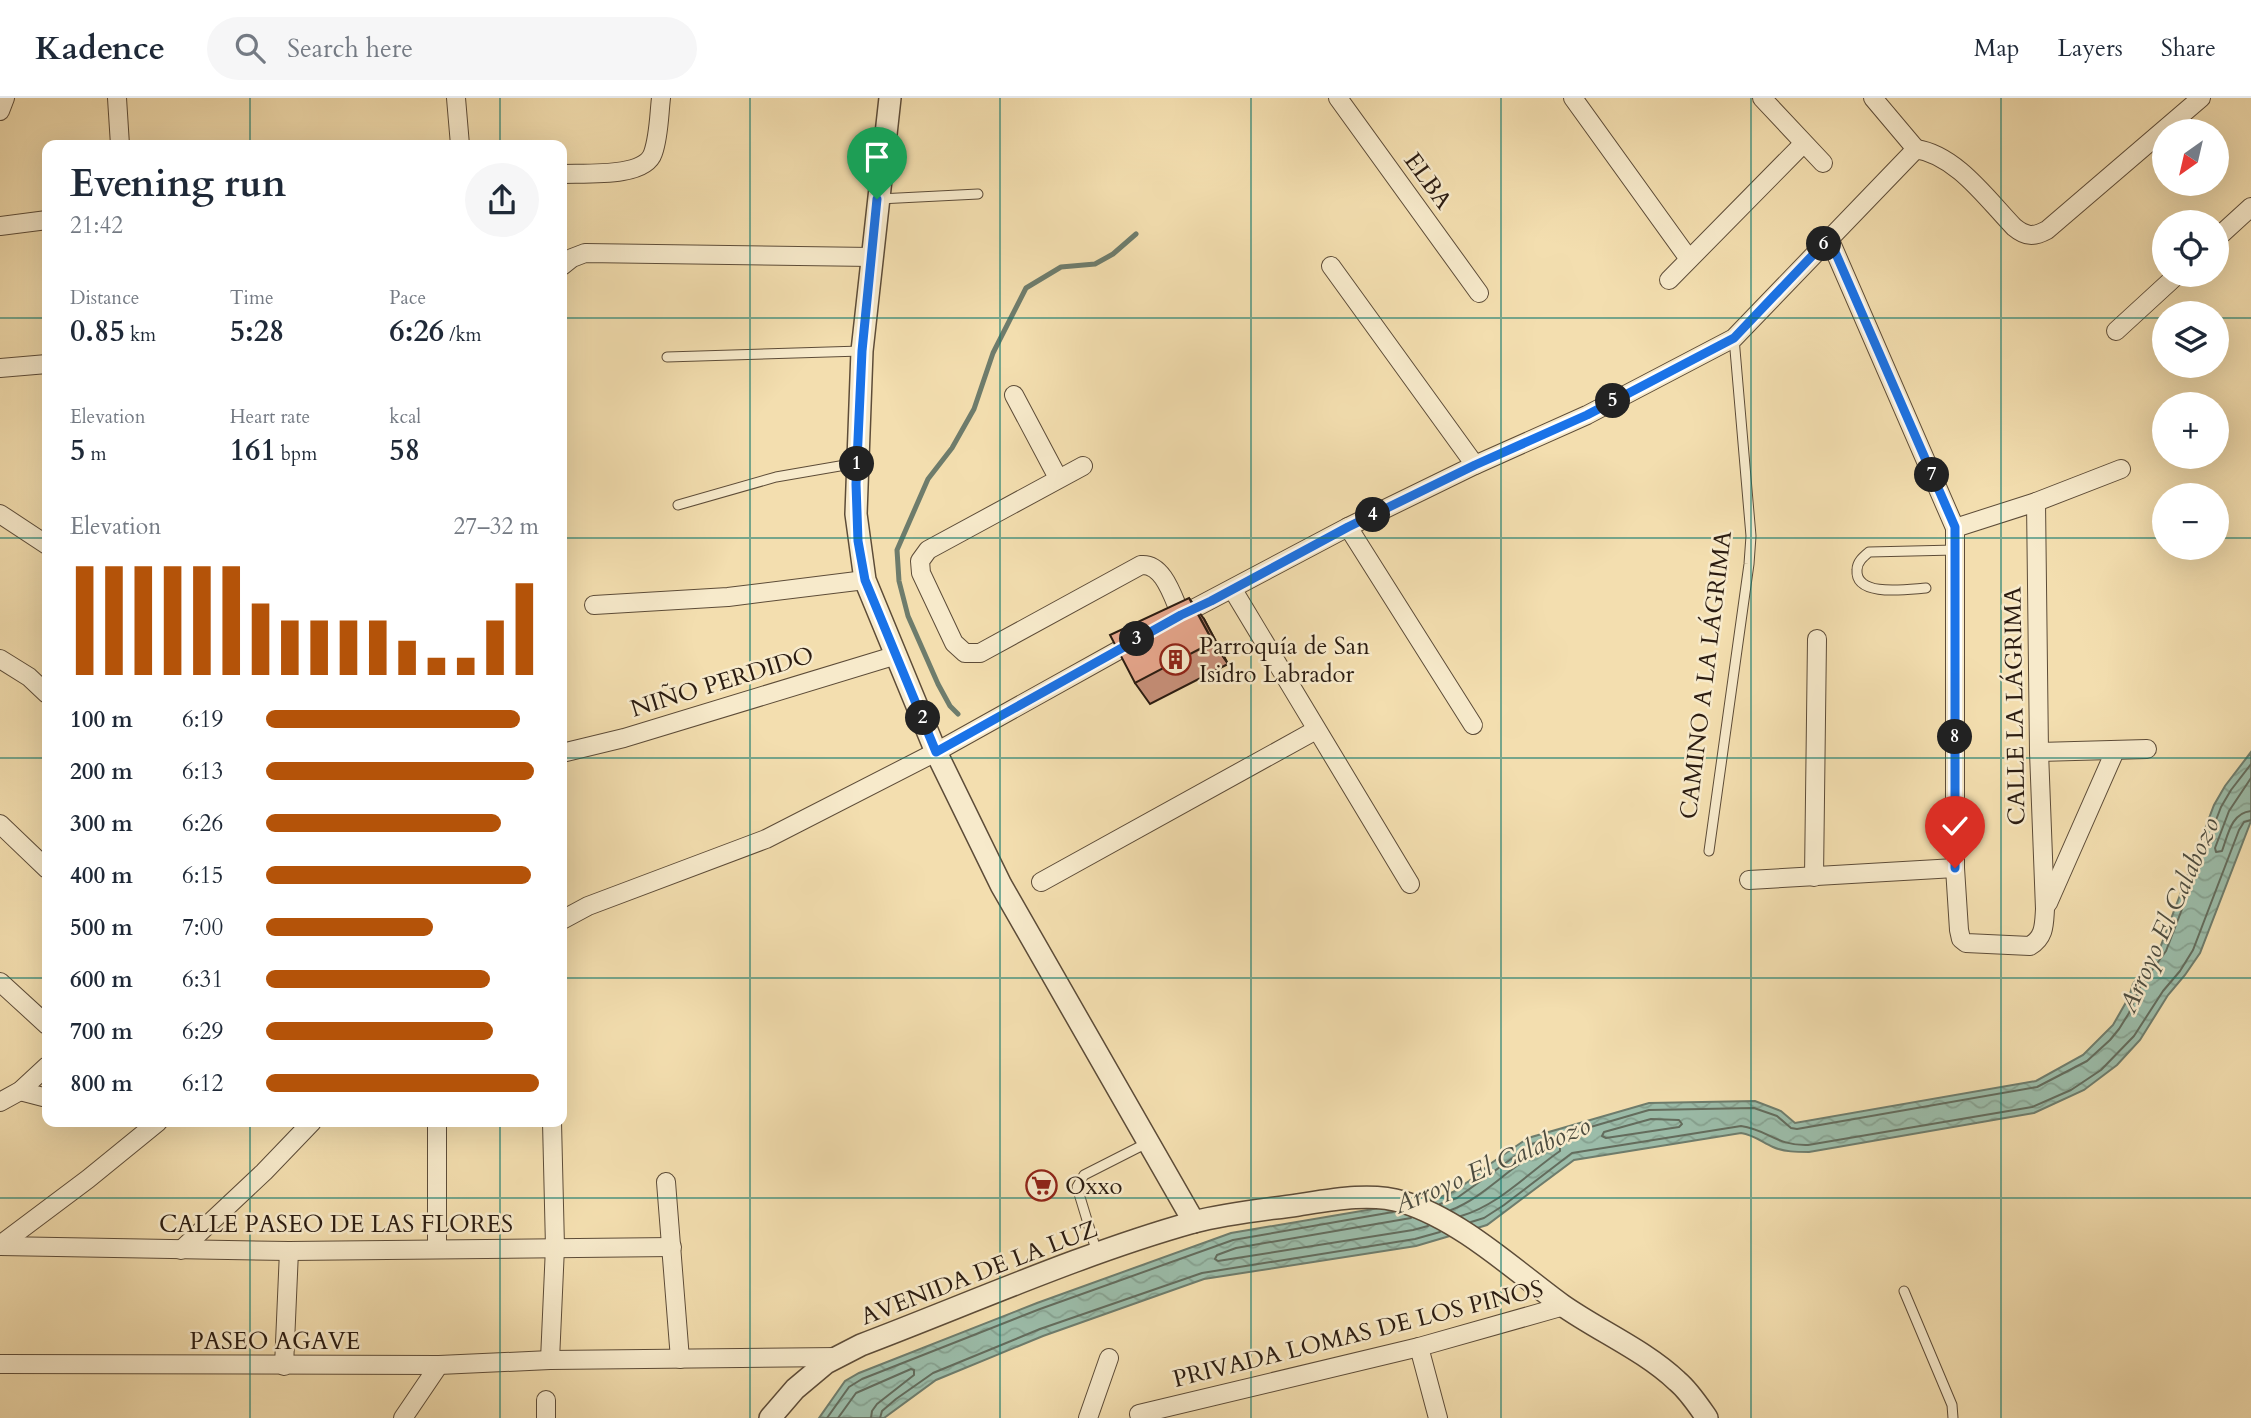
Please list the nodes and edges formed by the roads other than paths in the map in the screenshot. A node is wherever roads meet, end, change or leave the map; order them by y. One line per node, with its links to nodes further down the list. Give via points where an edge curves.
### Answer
1 (5, 98): 11 (street)
2 (117, 98): 12 (street)
3 (456, 98): 13 (street)
4 (661, 98): 17 (street, via 654,152 645,164 632,170)
5 (890, 98): 19 (street)
6 (1338, 98): 31 (street, ELBA)
7 (1573, 98): 26 (street)
8 (1762, 98): 14 (street)
9 (1872, 98): 15 (street)
10 (2201, 98): 15 (street, via 2037,235 2029,236 2014,227 1954,165)
11 (0, 111)
12 (120, 140)
13 (460, 140)
14 (1803, 144): 16 (street); 26 (street)
15 (1921, 150): 24 (street)
16 (1822, 163)
17 (567, 174)
18 (978, 194): 19 (lane)
19 (877, 199): 25 (street)
20 (2251, 207): 23 (street)
21 (42, 221): 22 (street)
22 (0, 226)
23 (2229, 227)
24 (1829, 238): 33 (street); 48 (street)
25 (872, 257): 27 (street, via 585,253); 34 (street)
26 (1689, 259): 29 (street)
27 (567, 262)
28 (1331, 265): 40 (street)
29 (1669, 280)
30 (2164, 287): 32 (street)
31 (1479, 293)
32 (2116, 331)
33 (1734, 338): 40 (street, via 1587,415); 68 (lane, CAMINO A LA LÁGRIMA, via 1751,536)
34 (862, 351): 35 (lane); 39 (street)
35 (667, 357)
36 (42, 364): 37 (street)
37 (0, 368)
38 (1014, 395): 43 (street)
39 (857, 463): 45 (lane, via 776,477); 51 (street, via 856,514)
40 (1475, 465): 47 (street)
41 (1083, 466): 43 (street)
42 (2121, 468): 44 (street)
43 (1058, 478): 55 (street, via 949,537 920,561 920,573 954,643 965,653 980,653 1148,564 1159,570)
44 (2036, 502): 48 (street); 66 (street, CALLE LA LÁGRIMA)
45 (678, 505)
46 (0, 513): 49 (street)
47 (1348, 527): 53 (street); 60 (street)
48 (1955, 527): 50 (street)
49 (42, 542)
50 (1955, 550): 52 (lane, via 1869,552 1861,558 1857,569 1863,585 1872,589); 70 (street)
51 (865, 580): 54 (street, via 728,597); 57 (street)
52 (1926, 588)
53 (1233, 590): 55 (street); 61 (street)
54 (594, 605)
55 (1181, 615): 65 (street)
56 (1816, 639): 71 (street)
57 (897, 655): 64 (street, NIÑO PERDIDO); 65 (street)
58 (0, 659): 59 (street)
59 (38, 675)
60 (1473, 725)
61 (1316, 730): 73 (street); 74 (street)
62 (2147, 749): 63 (street)
63 (2115, 751): 66 (street); 75 (street, CALLE LA LÁGRIMA)
64 (567, 752)
65 (936, 752): 76 (street, via 766,839); 87 (street, via 1001,885)
66 (2039, 752): 75 (street, CALLE LA LÁGRIMA)
67 (0, 824): 69 (street)
68 (1709, 851)
69 (42, 864)
70 (1955, 868): 71 (street); 75 (street, CALLE LA LÁGRIMA, via 1959,930 1966,943 2031,946 2041,937)
71 (1814, 877): 72 (street)
72 (1749, 880)
73 (1041, 882)
74 (1410, 884)
75 (2045, 909)
76 (567, 917)
77 (0, 982): 78 (street)
78 (42, 1020)
79 (42, 1071): 80 (street)
80 (20, 1091): 81 (street); 82 (street)
81 (42, 1096)
82 (0, 1102)
83 (147, 1127): 90 (street)
84 (307, 1127): 94 (street)
85 (437, 1127): 93 (street)
86 (552, 1127): 91 (street)
87 (1149, 1142): 89 (street); 96 (lane, via 1079,1181)
88 (666, 1182): 92 (street)
89 (1194, 1222): 96 (street, AVENIDA DE LA LUZ); 98 (street, AVENIDA DE LA LUZ, via 1344,1199 1401,1201 1457,1227)
90 (0, 1246): 94 (street, CALLE PASEO DE LAS FLORES)
91 (555, 1247): 92 (street, CALLE PASEO DE LAS FLORES); 93 (street, CALLE PASEO DE LAS FLORES); 103 (street)
92 (672, 1247): 102 (street)
93 (437, 1248): 95 (street, CALLE PASEO DE LAS FLORES)
94 (181, 1250): 95 (street, CALLE PASEO DE LAS FLORES)
95 (289, 1251): 106 (street)
96 (1098, 1255): 100 (street, AVENIDA DE LA LUZ)
97 (1904, 1291): 116 (lane, via 1952,1405)
98 (1564, 1306): 99 (street, PRIVADA LOMAS DE LOS PINOS); 115 (street, AVENIDA DE LA LUZ, via 1677,1381)
99 (1419, 1347): 108 (street, PRIVADA LOMAS DE LOS PINOS); 114 (street)
100 (839, 1357): 102 (street, PASEO AGAVE); 112 (street, AVENIDA DE LA LUZ, via 795,1389)
101 (1110, 1358): 113 (street)
102 (680, 1359): 103 (street, PASEO AGAVE)
103 (550, 1360): 105 (street, PASEO AGAVE)
104 (0, 1364): 106 (street, PASEO AGAVE)
105 (439, 1365): 106 (street, PASEO AGAVE); 110 (street)
106 (284, 1366)
107 (546, 1400): 111 (street)
108 (1166, 1413): 109 (street, PRIVADA LOMAS DE LOS PINOS)
109 (1139, 1414)
110 (403, 1418)
111 (546, 1418)
112 (770, 1418)
113 (1088, 1418)
114 (1438, 1418)
115 (1707, 1418)
116 (1953, 1418)

